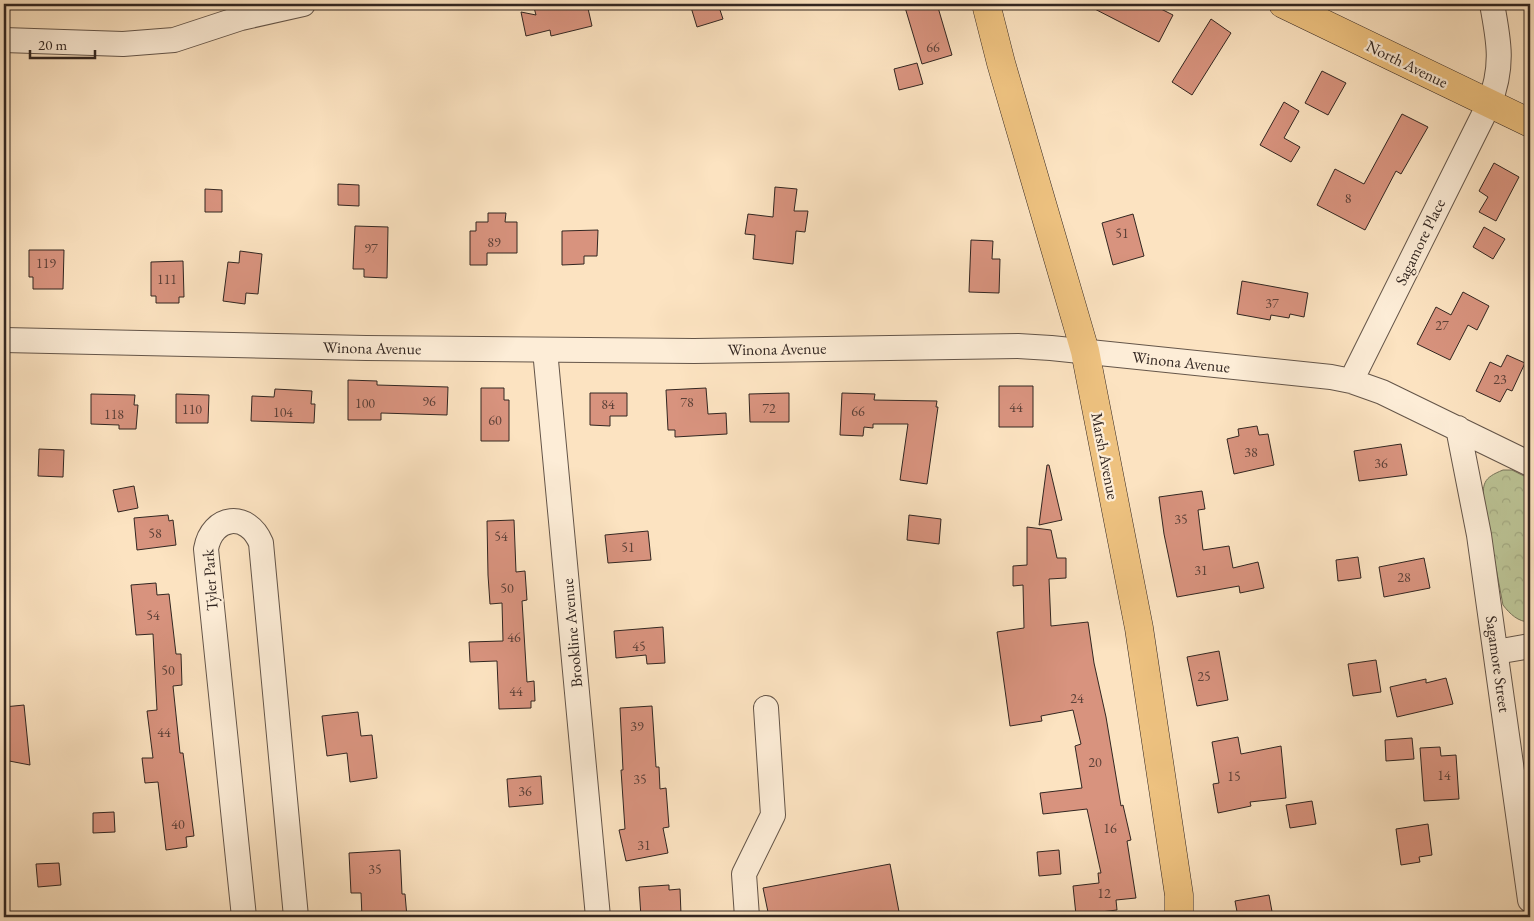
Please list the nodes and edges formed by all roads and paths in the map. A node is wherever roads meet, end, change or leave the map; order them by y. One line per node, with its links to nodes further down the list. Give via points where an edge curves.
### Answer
1 (303, 4): 5 (street, via 241,18 174,40 122,44)
2 (986, 4): 10 (main road, Marsh Avenue, via 1000,63)
3 (1283, 4): 6 (main road, North Avenue)
4 (1492, 4): 6 (street, Sagamore Place, via 1500,52 1496,88)
5 (4, 40)
6 (1489, 104): 7 (main road, North Avenue); 11 (street, Sagamore Place)
7 (1530, 124)
8 (4, 340): 9 (street, Winona Avenue)
9 (545, 350): 10 (street, Winona Avenue, via 1018,346); 20 (street, Brookline Avenue)
10 (1085, 351): 11 (street, Winona Avenue); 22 (main road, Marsh Avenue, via 1140,628 1180,896)
11 (1352, 381): 12 (street, Winona Avenue)
12 (1458, 428): 13 (street, Winona Avenue); 15 (street, Sagamore Street, via 1479,535)
13 (1530, 464)
14 (1530, 646): 15 (street)
15 (1496, 652): 17 (street, Sagamore Street)
16 (766, 708): 21 (street, via 773,814 744,874)
17 (1530, 900)
18 (244, 917): 19 (street, Tyler Park, via 206,549 218,525 236,521 252,528 261,543)
19 (296, 917)
20 (598, 917)
21 (747, 917)
22 (1179, 917)

